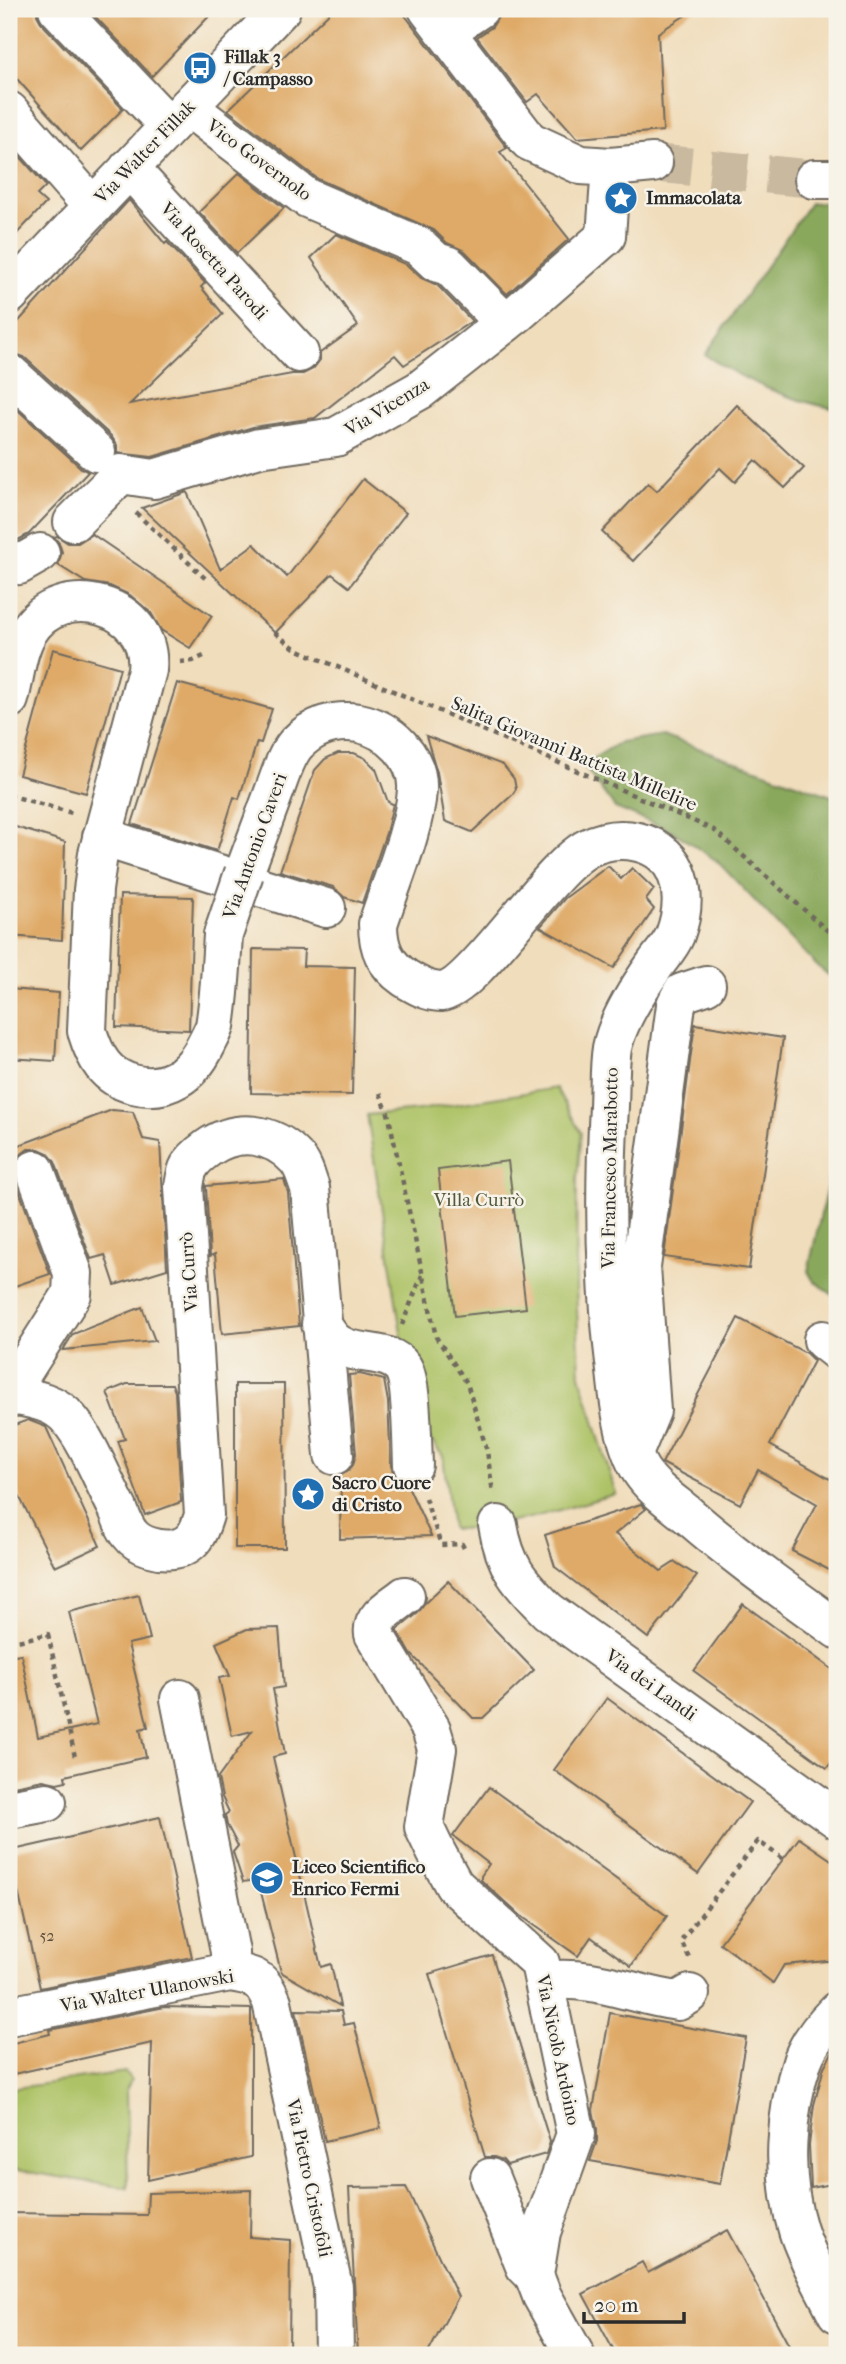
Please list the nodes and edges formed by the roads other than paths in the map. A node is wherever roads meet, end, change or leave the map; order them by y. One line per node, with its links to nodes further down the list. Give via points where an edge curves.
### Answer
1 (58, 9): 6 (street, Vico Governolo)
2 (281, 9): 6 (street, Via Walter Fillak)
3 (479, 9): 4 (street)
4 (437, 20): 8 (street, via 529,141 581,165)
5 (9, 111): 10 (street)
6 (179, 116): 9 (street, Via Walter Fillak); 12 (street, Vico Governolo, via 307,198 419,246 436,262 449,266)
7 (653, 163): 8 (street)
8 (611, 167): 12 (street, Via Vicenza, via 606,236)
9 (130, 168): 10 (street, Via Walter Fillak); 13 (street, Via Rosetta Parodi)
10 (93, 207): 11 (street, Via Walter Fillak)
11 (9, 295)
12 (505, 323): 15 (street, Via Vicenza, via 420,390 336,437 259,448 154,479)
13 (299, 354)
14 (9, 373): 15 (street)
15 (102, 470): 16 (street, Via Vicenza)
16 (73, 522)
17 (9, 699): 18 (street, Via Antonio Caveri, via 28,631 56,608 70,603 106,607 138,627 149,658 147,670)
18 (104, 830): 19 (street); 20 (street, Via Antonio Caveri, bridge, via 93,890 87,1031 93,1052 116,1078 156,1087 177,1079 198,1062 214,1028 223,934 288,755 325,724 341,721 382,731 411,764 417,790 412,821 378,923 378,939 387,962 419,986 443,992)
19 (326, 908)
20 (476, 966): 25 (street, Via Francesco Marabotto, via 584,849 604,841 628,840 653,846 676,870 681,904 674,939 634,995 612,1046 606,1249 620,1406)
21 (706, 985): 25 (street, Via Francesco Marabotto, via 682,993 676,1005 641,1267 651,1411)
22 (35, 1170): 24 (street, Via Currò, via 73,1273 72,1294 18,1379)
23 (321, 1324): 24 (street, Via Currò, via 310,1188 302,1167 277,1143 247,1134 228,1137 188,1167 184,1188 204,1515 192,1541 171,1549 138,1541 129,1533 68,1417 42,1400); 26 (street, Via Currò); 27 (street, via 337,1344 394,1359 404,1368)
24 (12, 1397)
25 (634, 1454): 30 (street, Via Francesco Marabotto, via 640,1469 663,1494 732,1553)
26 (334, 1455)
27 (413, 1465)
28 (498, 1525): 34 (street, Via dei Landi, via 502,1548 517,1580 548,1611)
29 (405, 1596): 36 (street, Via Nicolò Ardoino, via 373,1627 431,1729 437,1749 424,1827 454,1885 540,1963)
30 (837, 1629)
31 (180, 1699): 35 (street, via 230,1952)
32 (47, 1802): 33 (street)
33 (9, 1809)
34 (837, 1819)
35 (230, 1972): 38 (street, Via Walter Ulanowski, via 265,1985); 40 (street, Via Walter Ulanowski)
36 (544, 1981): 37 (street, via 592,1980 678,2001); 42 (street, Via Nicolò Ardoino, via 576,2134 541,2232)
37 (690, 1994)
38 (272, 2002): 45 (street, Via Pietro Cristofoli, via 332,2287)
39 (837, 2011): 43 (street, via 822,2026 804,2058 791,2110 787,2152 789,2196 798,2233)
40 (9, 2016)
41 (490, 2178): 42 (street, via 525,2266)
42 (534, 2275): 44 (street, via 542,2296)
43 (837, 2313)
44 (585, 2344)
45 (334, 2355)

